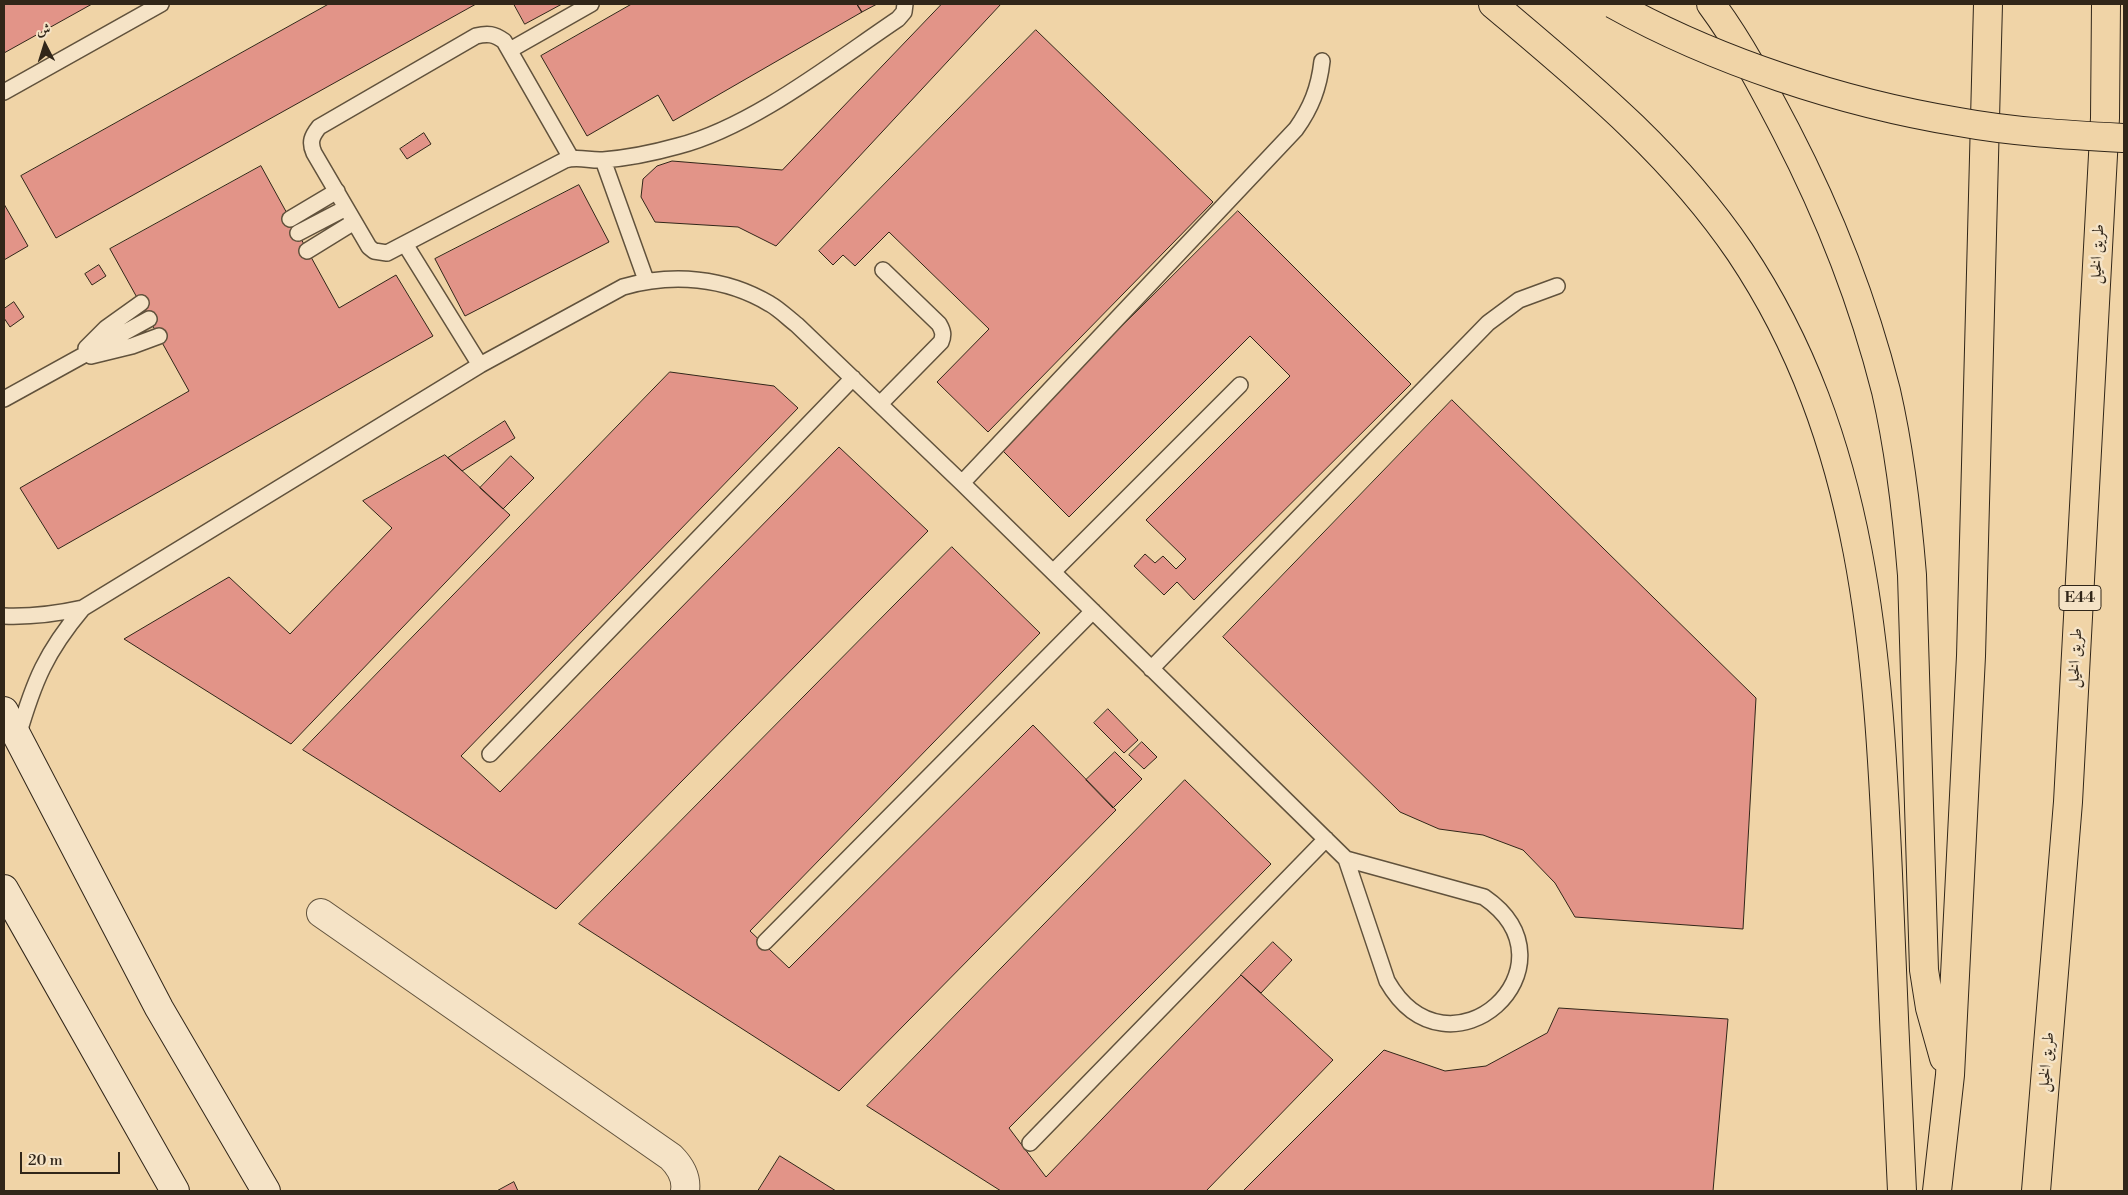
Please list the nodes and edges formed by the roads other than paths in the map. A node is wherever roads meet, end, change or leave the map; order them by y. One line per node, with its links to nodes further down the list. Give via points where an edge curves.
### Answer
1 (160, 4): 11 (lane)
2 (591, 4): 9 (lane)
3 (905, 4): 14 (lane, via 898,19 753,114 680,146)
4 (1493, 4): 53 (highway, via 1610,102 1700,198 1765,291 1788,334 1826,425 1852,520 1876,688)
5 (1613, 4): 12 (highway, bridge, via 1710,50 1791,80 1874,105 1959,122 2045,133)
6 (1711, 4): 48 (highway, via 1750,63 1828,218 1865,317 1886,393 1907,514 1912,575 1924,970 1939,1045)
7 (1988, 4): 48 (highway, via 1971,656)
8 (2106, 4): 55 (highway, طريق الخيل / E44, via 2105,118 2069,792)
9 (510, 50): 13 (lane); 15 (lane, via 496,36 476,36 319,127 311,139 311,146)
10 (1322, 61): 34 (lane, via 1315,98 1296,129)
11 (4, 92)
12 (2124, 138)
13 (571, 158): 14 (lane); 20 (lane)
14 (603, 160): 23 (lane)
15 (337, 191): 16 (lane); 17 (lane)
16 (346, 208): 18 (lane); 19 (lane)
17 (290, 219)
18 (354, 222): 20 (lane, via 374,251 387,253); 21 (lane)
19 (298, 233)
20 (405, 244): 29 (lane)
21 (307, 251)
22 (883, 270): 33 (lane, via 939,324 943,338)
23 (646, 280): 29 (lane, via 623,287); 30 (lane, via 679,278 710,281 741,290 770,304 797,325)
24 (1557, 286): 39 (lane, via 1520,300 1488,324)
25 (141, 303): 28 (lane, via 106,328)
26 (148, 319): 28 (lane)
27 (159, 336): 28 (lane, via 105,354)
28 (77, 359): 32 (lane)
29 (480, 365): 36 (lane)
30 (853, 378): 33 (lane); 42 (lane)
31 (1240, 385): 35 (lane)
32 (4, 399)
33 (880, 404): 34 (lane)
34 (962, 483): 35 (lane)
35 (1053, 572): 37 (lane)
36 (83, 608): 38 (lane, via 54,615); 41 (lane, via 48,654)
37 (1093, 611): 39 (lane); 47 (lane)
38 (4, 616)
39 (1151, 669): 43 (lane)
40 (4, 711): 41 (street)
41 (18, 736): 51 (street, via 159,1008)
42 (490, 754)
43 (1326, 839): 44 (lane); 49 (lane)
44 (1346, 859): 44 (lane, via 1388,981 1396,997 1410,1010 1441,1023 1458,1023 1490,1012 1503,1000 1515,978 1519,953 1516,936 1499,907 1484,897)
45 (4, 889): 50 (street)
46 (321, 913): 52 (street, via 672,1157 684,1176)
47 (765, 942)
48 (1950, 1075): 54 (highway)
49 (1030, 1143)
50 (175, 1191)
51 (266, 1191)
52 (685, 1191)
53 (1902, 1191)
54 (1937, 1191)
55 (2036, 1191)

